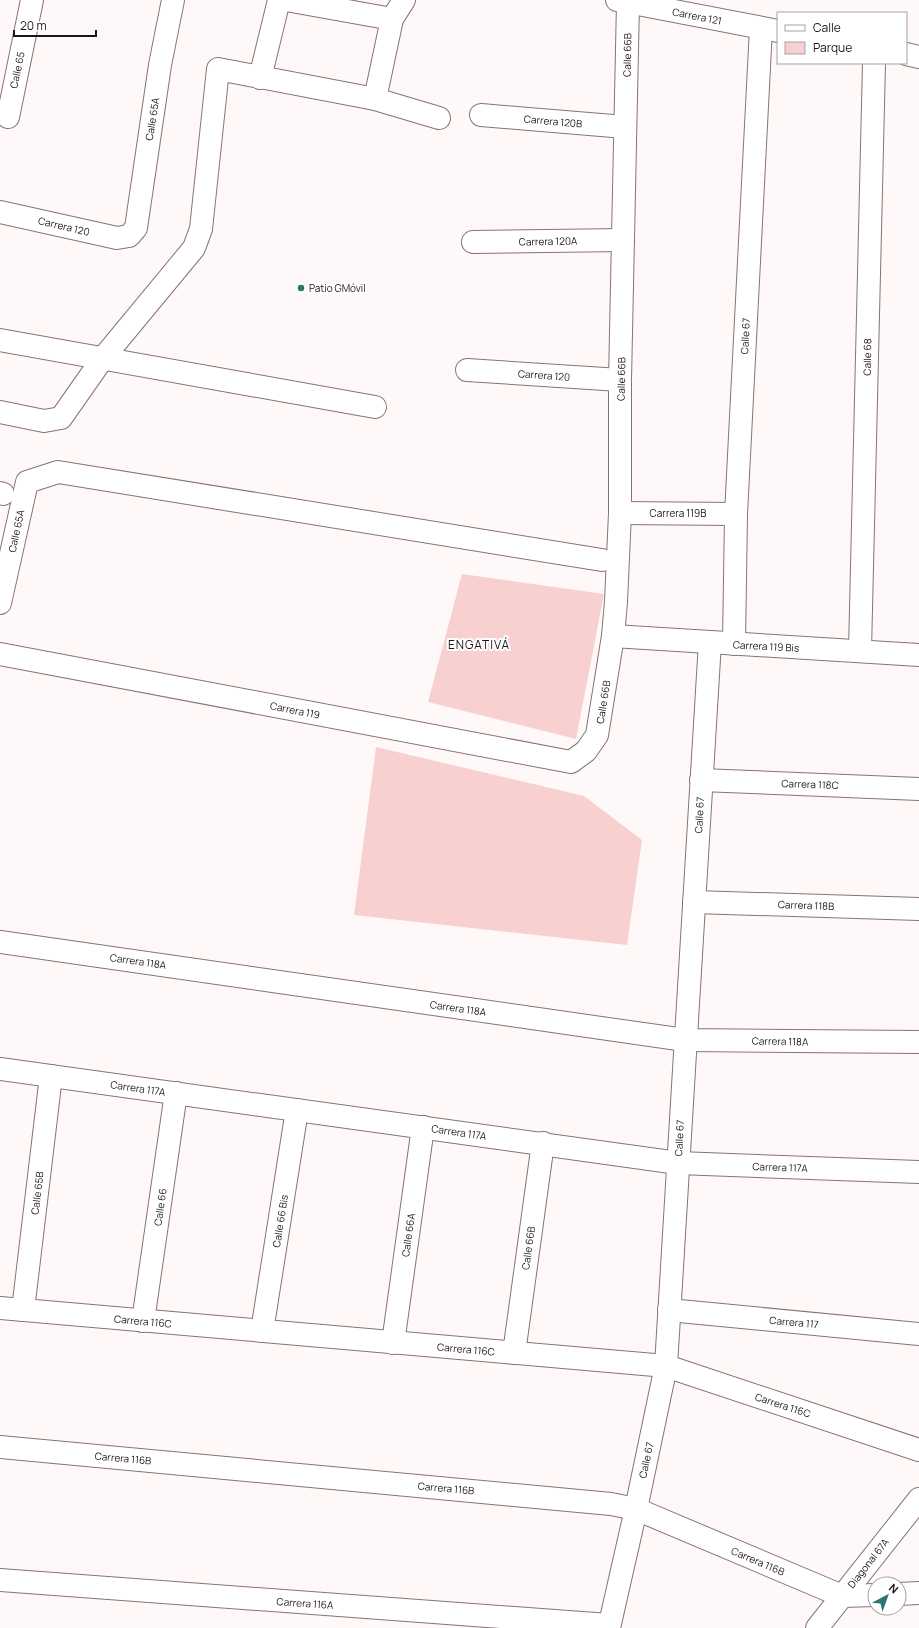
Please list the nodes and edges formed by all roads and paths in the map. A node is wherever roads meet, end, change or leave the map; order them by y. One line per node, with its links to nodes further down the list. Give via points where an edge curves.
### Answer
1 (32, 0): 16 (street, Calle 65)
2 (173, 0): 20 (street, Calle 65A, via 160,65 136,228)
3 (279, 0): 13 (street)
4 (286, 0): 8 (street)
5 (404, 0): 8 (street)
6 (622, 1): 7 (street, Carrera 121); 18 (street, Calle 66B)
7 (678, 6): 9 (street, Carrera 121)
8 (392, 19): 14 (street)
9 (770, 29): 30 (street, Calle 67)
10 (907, 54): 11 (street)
11 (919, 57)
12 (874, 64): 36 (street, Calle 68)
13 (260, 78): 14 (street); 24 (street, via 218,69 202,229 194,248)
14 (375, 99): 17 (street)
15 (481, 115): 18 (street, Carrera 120B)
16 (8, 117)
17 (439, 118)
18 (625, 127): 21 (street, Calle 66B)
19 (0, 212): 20 (street, Carrera 120, via 117,238)
20 (129, 236)
21 (623, 240): 22 (street, Carrera 120A); 26 (street, Calle 66B)
22 (473, 242)
23 (0, 340): 24 (street)
24 (103, 358): 27 (street); 28 (street, via 61,418 44,421)
25 (467, 370): 26 (street, Carrera 120)
26 (620, 380): 29 (street, Calle 66B)
27 (375, 407)
28 (0, 412)
29 (620, 513): 30 (street, Carrera 119B); 33 (street, Calle 66B)
30 (736, 514): 35 (street, Calle 67)
31 (602, 560): 32 (street, Calle 65A, via 58,472 27,482)
32 (0, 603)
33 (613, 636): 34 (street, Carrera 119 Bis); 39 (street, Calle 66B, via 597,736)
34 (710, 642): 35 (street, Carrera 119 Bis); 40 (street, Calle 67)
35 (734, 644): 36 (street, Carrera 119 Bis)
36 (860, 652): 38 (street, Carrera 119 Bis)
37 (0, 654): 39 (street, Carrera 119, via 571,762)
38 (919, 655)
39 (586, 751)
40 (701, 780): 41 (street, Carrera 118C); 42 (street, Calle 67)
41 (919, 789)
42 (694, 902): 43 (street, Carrera 118B); 45 (street, Calle 67)
43 (919, 908)
44 (0, 942): 45 (street, Carrera 118A)
45 (685, 1040): 46 (street, Carrera 118A); 53 (street, Calle 67)
46 (919, 1042)
47 (0, 1069): 48 (street, Carrera 117A)
48 (51, 1076): 49 (street, Carrera 117A); 56 (street, Calle 65B)
49 (176, 1093): 50 (street, Carrera 117A); 58 (street, Calle 66)
50 (297, 1110): 51 (street, Carrera 117A); 59 (street, Calle 66 Bis)
51 (423, 1127): 52 (street, Carrera 117A); 61 (street, Calle 66A)
52 (543, 1143): 53 (street, Carrera 117A); 62 (street, Calle 66B)
53 (678, 1162): 54 (street, Carrera 117A); 57 (street, Calle 67)
54 (919, 1172)
55 (0, 1308): 56 (street, Carrera 116C)
56 (23, 1310): 58 (street, Carrera 116C)
57 (669, 1310): 60 (street, Carrera 117); 63 (street, Calle 67)
58 (143, 1321): 59 (street, Carrera 116C)
59 (262, 1331): 61 (street, Carrera 116C)
60 (919, 1334)
61 (394, 1343): 62 (street, Carrera 116C)
62 (514, 1353): 63 (street, Carrera 116C)
63 (666, 1366): 65 (street, Carrera 116C); 67 (street, Calle 67)
64 (0, 1447): 67 (street, Carrera 116B, via 604,1503)
65 (919, 1450)
66 (919, 1499): 72 (street, Diagonal 67A)
67 (636, 1509): 72 (street, Carrera 116B); 73 (street, Calle 67)
68 (0, 1580): 73 (street, Carrera 116A)
69 (919, 1593): 70 (street)
70 (907, 1594)
71 (867, 1595): 72 (street, Carrera 116B)
72 (842, 1596): 74 (street, Diagonal 67A)
73 (609, 1627)
74 (817, 1628)

